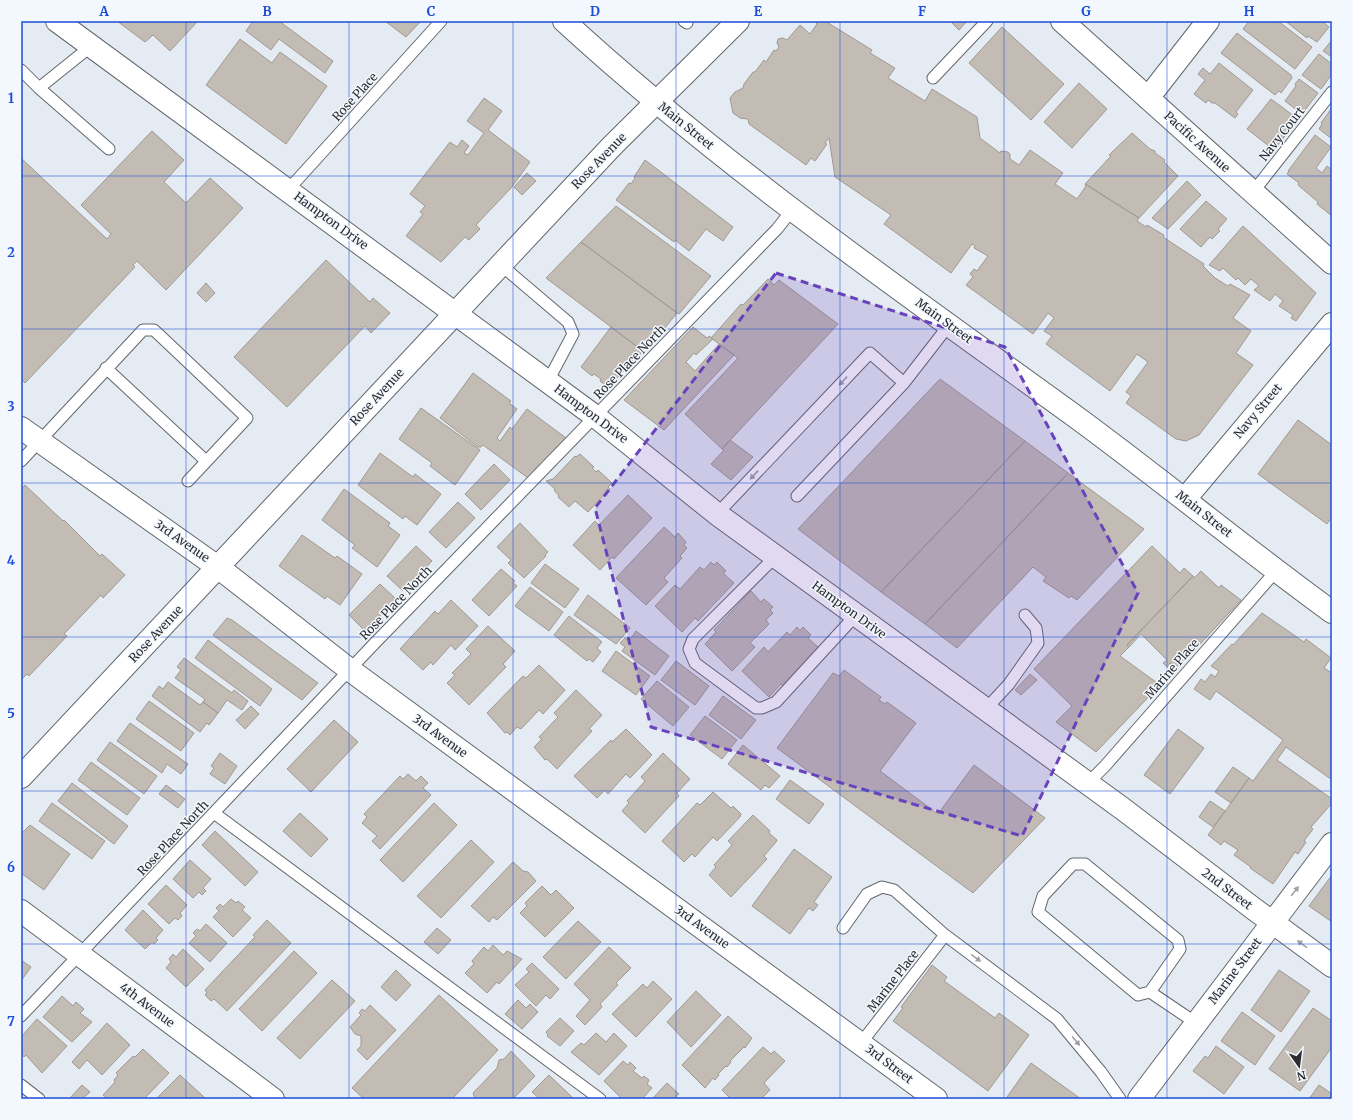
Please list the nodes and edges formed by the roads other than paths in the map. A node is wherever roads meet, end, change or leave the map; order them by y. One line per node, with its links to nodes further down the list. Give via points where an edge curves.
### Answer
1 (57, 21): 8 (street, Hampton Drive)
2 (441, 21): 16 (lane, Rose Place)
3 (564, 21): 14 (street, Main Street)
4 (738, 21): 14 (street, Rose Avenue)
5 (988, 21): 10 (lane)
6 (1062, 21): 13 (street, Pacific Avenue)
7 (1208, 21): 13 (street)
8 (90, 47): 11 (lane); 16 (street, Hampton Drive)
9 (21, 70): 11 (lane)
10 (933, 78)
11 (40, 88): 15 (lane)
12 (1332, 92): 17 (lane, Navy Court)
13 (1148, 98): 17 (street, Pacific Avenue)
14 (657, 103): 18 (street, Main Street); 20 (street, Rose Avenue, via 612,146)
15 (109, 149)
16 (288, 190): 21 (street, Hampton Drive)
17 (1253, 192): 19 (street, Pacific Avenue)
18 (792, 210): 23 (street, Main Street); 27 (lane, Rose Place North, via 777,229)
19 (1332, 263)
20 (501, 264): 21 (street, Rose Avenue); 25 (lane, via 568,322 573,334)
21 (455, 314): 25 (street, Hampton Drive); 37 (street, Rose Avenue)
22 (1332, 324): 34 (street, Navy Street)
23 (949, 325): 26 (lane); 34 (street, Main Street)
24 (106, 368): 29 (lane); 31 (lane); 31 (lane, via 143,330 154,330 247,418)
25 (548, 382): 27 (street, Hampton Drive)
26 (904, 383): 33 (lane); 35 (lane, one-way to 35, via 870,353)
27 (596, 417): 35 (street, Hampton Drive); 42 (lane, Rose Place North)
28 (21, 428): 29 (street, 3rd Avenue)
29 (40, 441): 30 (lane); 37 (street, 3rd Avenue)
30 (21, 461)
31 (206, 461): 32 (lane)
32 (188, 481)
33 (797, 496)
34 (1184, 499): 38 (street, Main Street)
35 (717, 514): 36 (street, Hampton Drive)
36 (775, 557): 41 (street, Hampton Drive); 41 (lane, via 693,639 689,649 695,663 756,708 776,702)
37 (219, 568): 42 (street, 3rd Avenue); 44 (street, Rose Avenue)
38 (1276, 571): 39 (street, Main Street); 45 (lane, Marine Place)
39 (1332, 612)
40 (1026, 615): 43 (lane, via 1036,628 1038,643 1009,684)
41 (855, 616): 43 (street, Hampton Drive)
42 (350, 670): 47 (lane, Rose Place North); 58 (street, 3rd Avenue)
43 (985, 710): 45 (street, Hampton Drive)
44 (21, 777)
45 (1087, 784): 46 (street, Hampton Drive)
46 (1123, 810): 50 (street, 2nd Street)
47 (214, 813): 53 (lane, Rose Place North); 62 (lane)
48 (1332, 844): 50 (street, Marine Street, one-way to 48)
49 (21, 911): 53 (street, 4th Avenue)
50 (1271, 922): 54 (street, 2nd Street, one-way to 50); 57 (street, Marine Street)
51 (843, 928): 52 (lane, via 867,894 882,887 894,890)
52 (945, 935): 58 (lane, Marine Place); 64 (lane, one-way to 64, via 1057,1019)
53 (80, 955): 56 (lane, Rose Place North); 61 (street, 4th Avenue)
54 (1332, 966)
55 (1150, 992): 55 (lane, via 1138,995 1038,912 1043,896 1073,864 1085,864 1178,940 1180,949); 57 (lane)
56 (21, 1016)
57 (1196, 1023): 65 (street, Marine Street)
58 (861, 1043): 63 (street, 3rd Street)
59 (21, 1085): 60 (lane)
60 (39, 1099)
61 (273, 1099)
62 (600, 1099)
63 (936, 1099)
64 (1120, 1099)
65 (1139, 1099)

